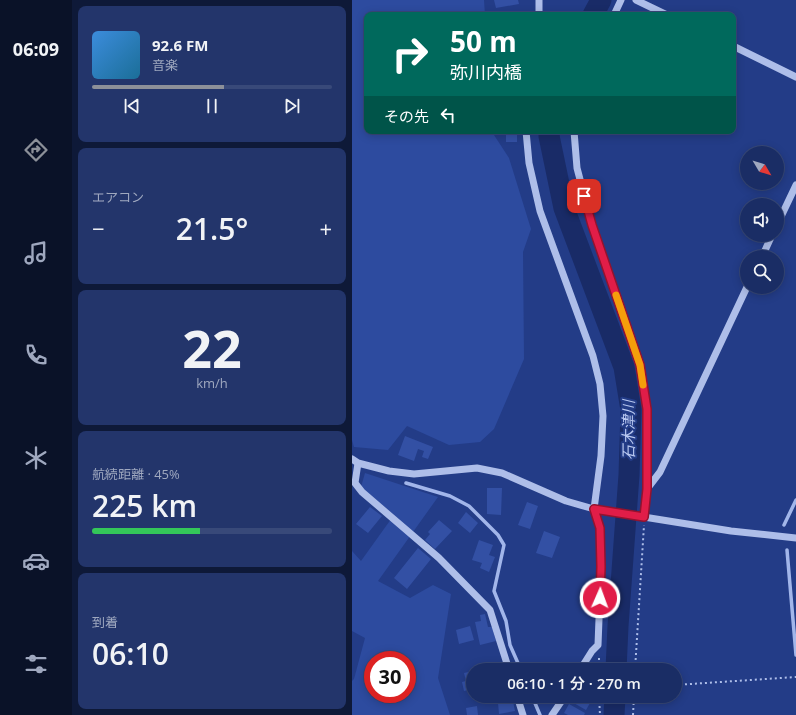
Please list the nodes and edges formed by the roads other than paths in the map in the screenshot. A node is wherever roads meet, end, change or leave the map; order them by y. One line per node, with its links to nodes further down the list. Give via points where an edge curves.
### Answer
1 (539, 0): 4 (street)
2 (621, 0): 5 (street)
3 (636, 0): 6 (street)
4 (539, 12)
5 (615, 12)
6 (661, 12)
7 (736, 47): 8 (street)
8 (796, 76)
9 (526, 134): 16 (street, via 529,163 540,210 593,356 600,384 603,416)
10 (574, 134): 15 (street, via 576,168 592,225 640,365 647,409)
11 (796, 184): 12 (street)
12 (784, 209)
13 (744, 294): 15 (street, via 660,472)
14 (355, 461): 16 (street, via 390,471 414,474 477,468 502,473 566,501); 19 (street, via 355,483 362,492 438,558 490,610)
15 (647, 489): 17 (street)
16 (594, 509): 17 (street); 20 (street, via 600,528 598,645)
17 (643, 517): 18 (street, via 731,531)
18 (795, 536)
19 (507, 663)
20 (584, 663)
21 (519, 703): 23 (street)
22 (560, 703): 24 (street)
23 (523, 715)
24 (552, 715)

